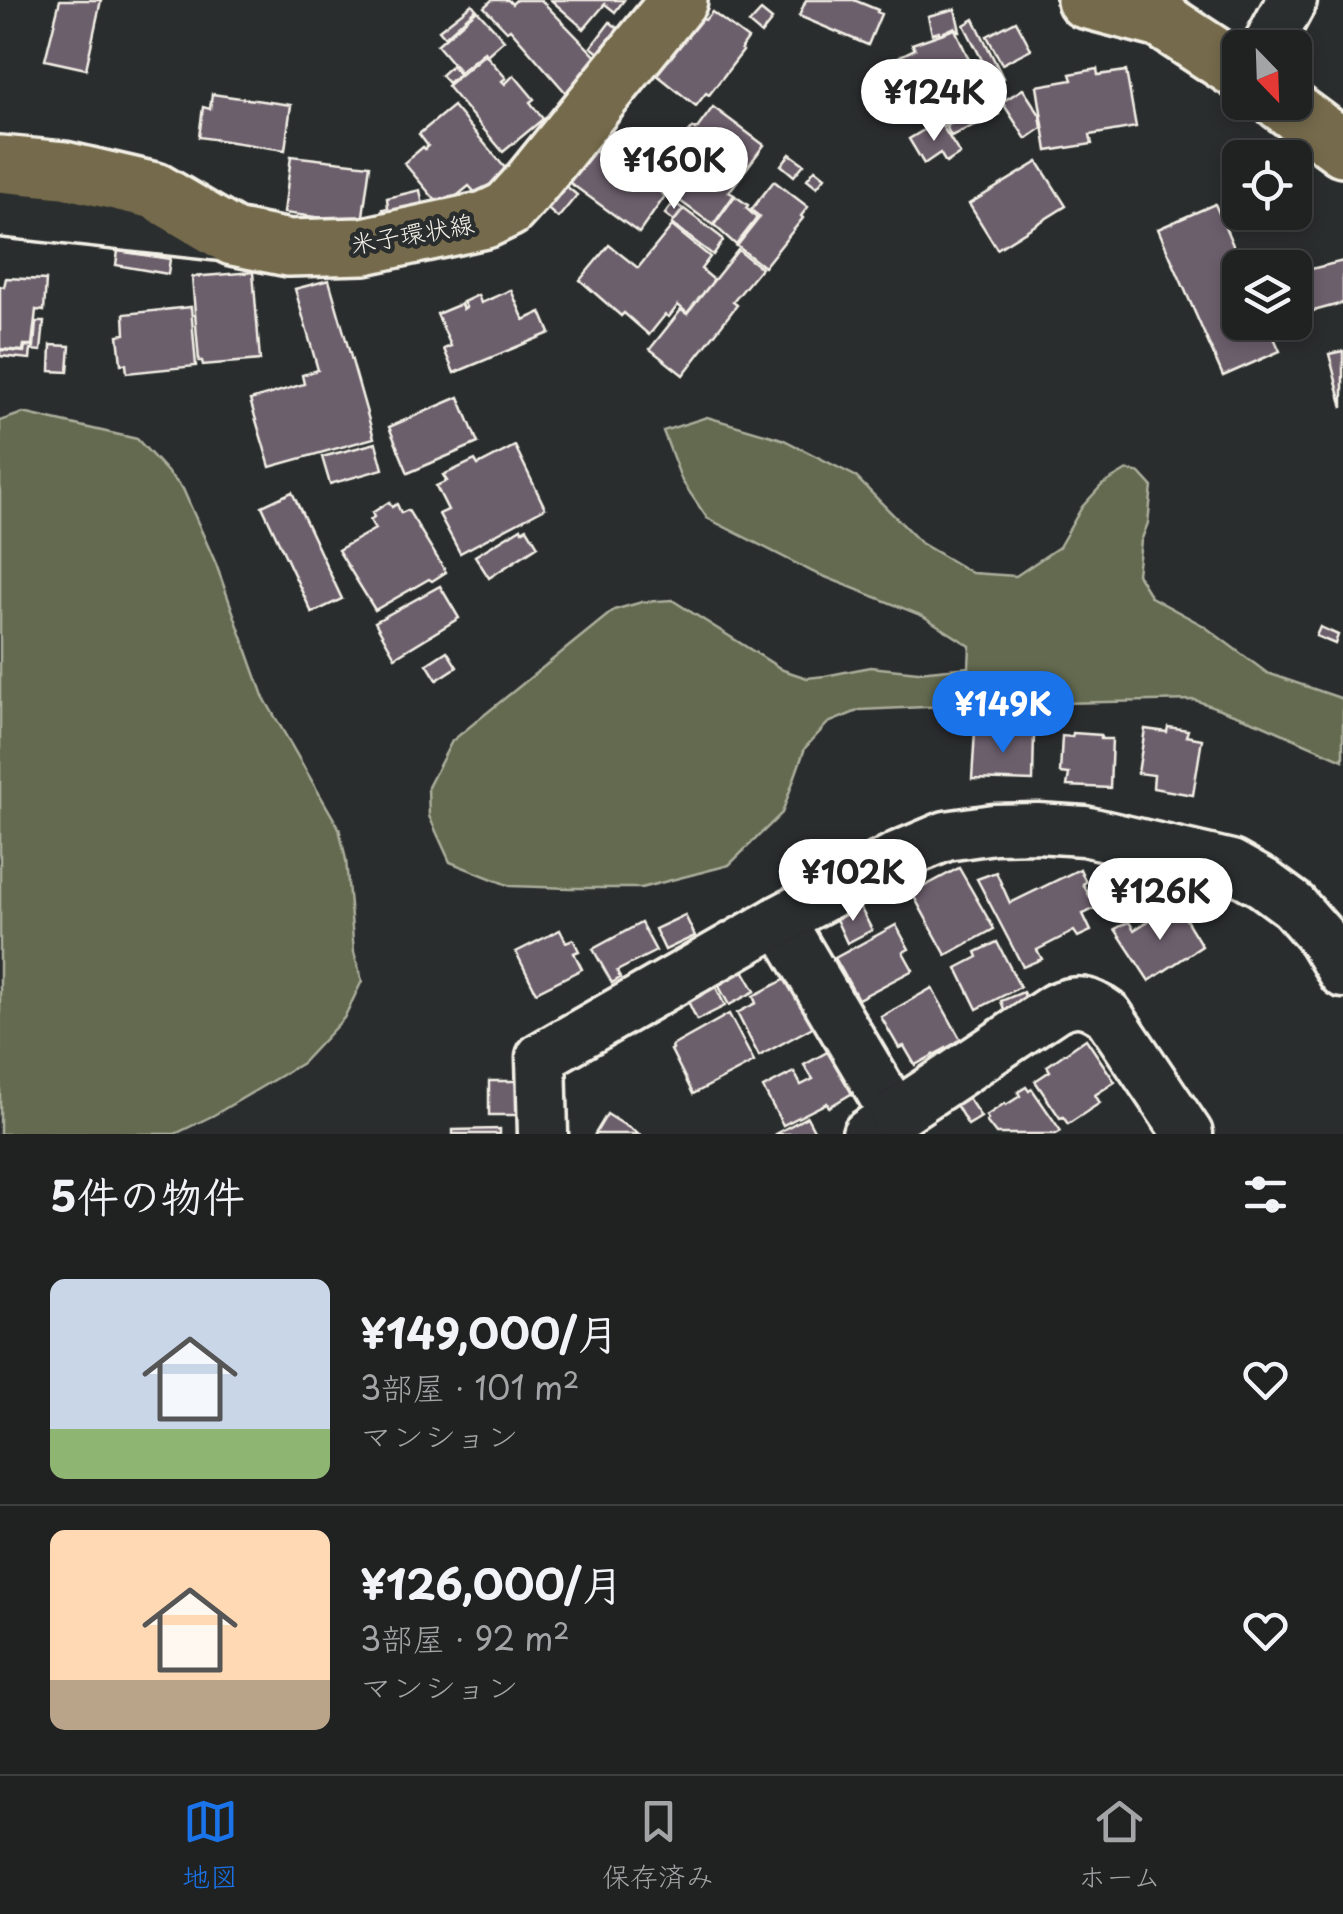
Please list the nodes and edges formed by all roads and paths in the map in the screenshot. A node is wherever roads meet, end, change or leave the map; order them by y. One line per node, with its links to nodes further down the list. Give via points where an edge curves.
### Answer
1 (679, 0): 10 (main road, 米子環状線, via 508,209 364,246 289,248)
2 (1085, 0): 5 (main road, via 1161,20)
3 (1292, 0): 4 (street)
4 (1276, 30)
5 (1222, 60)
6 (1306, 120): 7 (main road)
7 (1343, 148)
8 (0, 164): 10 (main road, 米子環状線, via 64,170 155,191)
9 (0, 212): 10 (street)
10 (233, 237)
11 (780, 920): 12 (street, via 946,836 994,829 1084,831 1232,865 1293,905); 13 (street); 14 (street, via 541,1057)
12 (1343, 973)
13 (881, 1124): 15 (street, via 1055,1008 1080,1000 1108,1015)
14 (544, 1134)
15 (1188, 1134)

